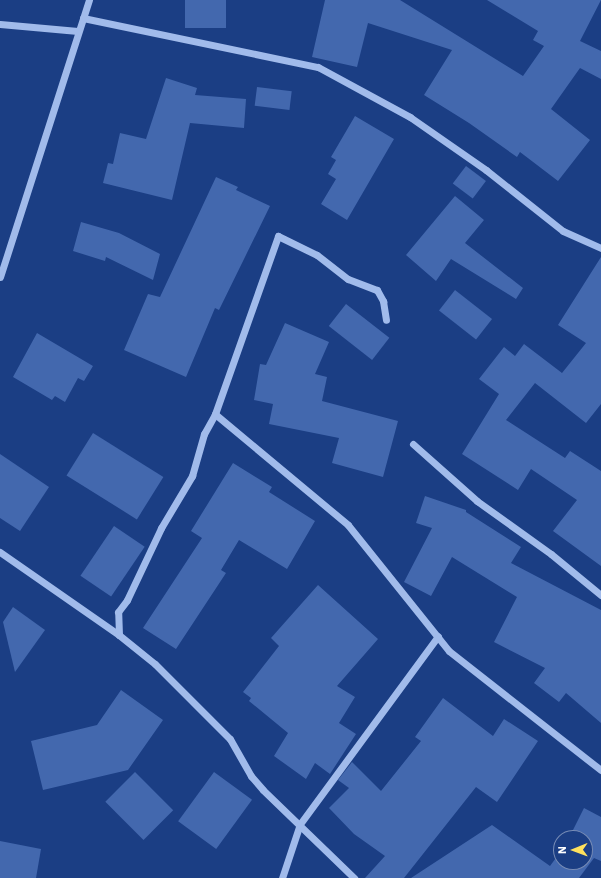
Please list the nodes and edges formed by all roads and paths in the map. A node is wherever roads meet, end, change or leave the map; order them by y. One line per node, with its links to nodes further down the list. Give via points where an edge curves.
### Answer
1 (88, 0): 2 (street)
2 (83, 18): 4 (street); 5 (street, via 318,67 410,117 486,170 563,231)
3 (0, 24): 4 (street)
4 (78, 31): 6 (street)
5 (601, 248)
6 (0, 277)
7 (386, 320): 8 (street, via 382,296 377,290 348,279 317,255 278,236)
8 (215, 414): 12 (street, via 204,434 192,476 161,528 127,600 118,612); 13 (street, via 348,525)
9 (413, 444): 11 (street, via 477,501 551,554)
10 (0, 552): 12 (street)
11 (601, 595)
12 (119, 635): 15 (street, via 155,664 220,727 263,790)
13 (438, 636): 14 (street, via 449,651); 15 (street)
14 (601, 770)
15 (300, 824): 16 (street); 17 (street)
16 (282, 878)
17 (354, 878)

